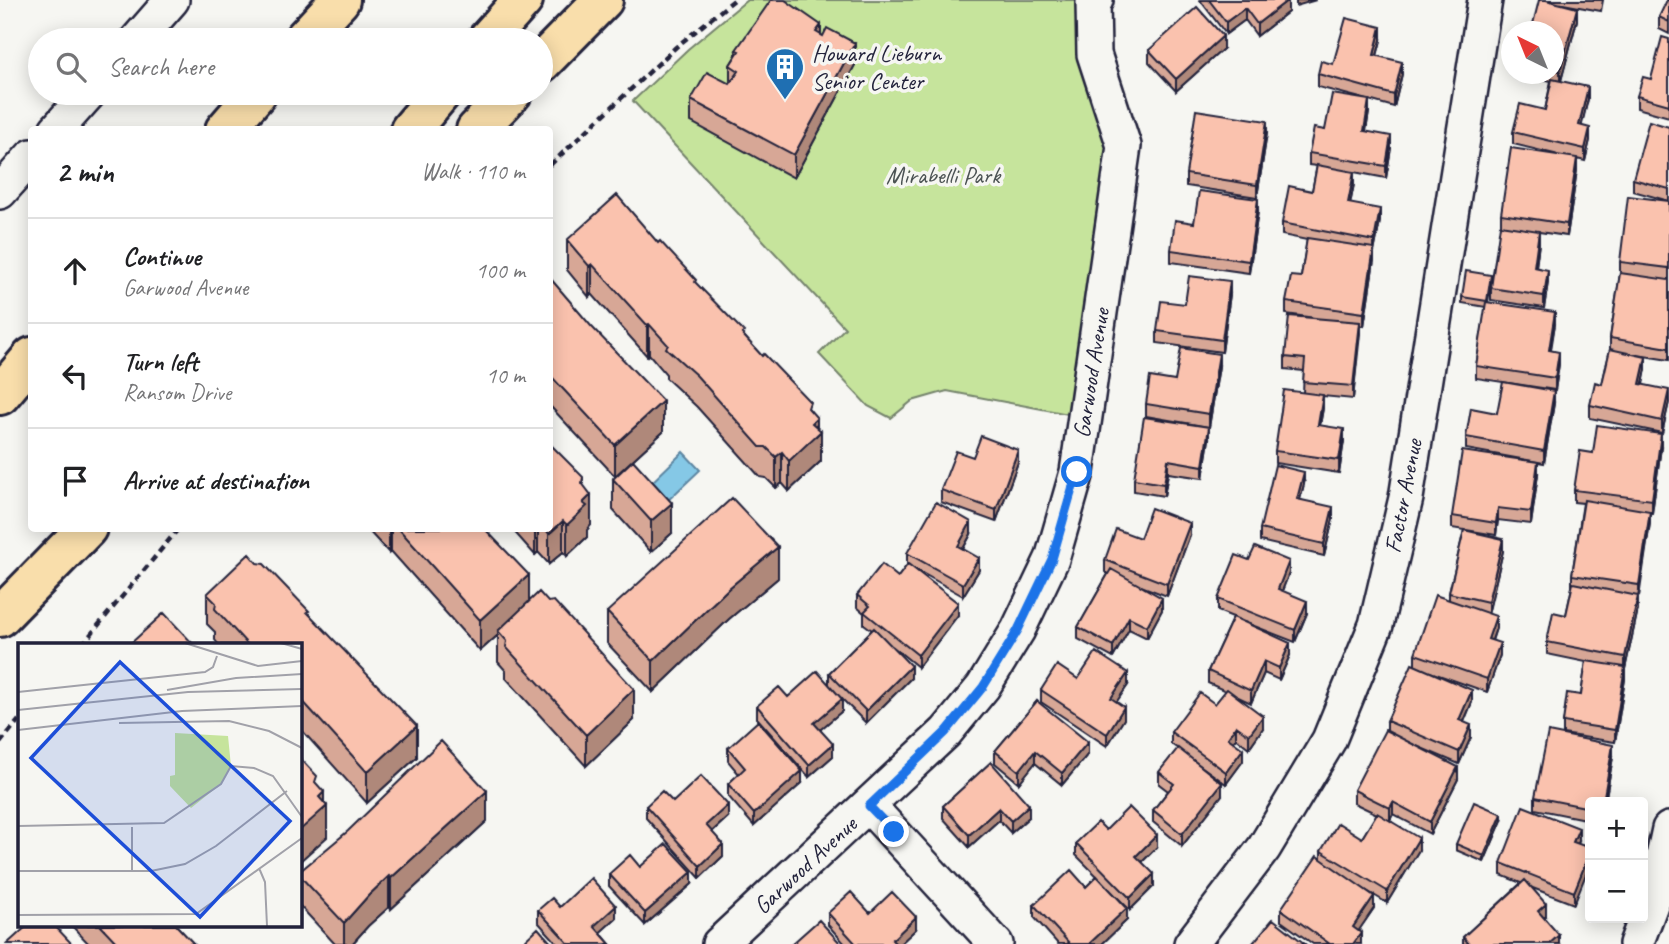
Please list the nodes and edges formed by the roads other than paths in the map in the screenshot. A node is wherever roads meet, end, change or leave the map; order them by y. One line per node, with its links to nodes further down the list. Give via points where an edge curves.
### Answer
1 (172, 0): 8 (street)
2 (313, 0): 9 (highway)
3 (340, 0): 10 (highway)
4 (523, 0): 11 (highway)
5 (603, 0): 12 (highway)
6 (1096, 0): 30 (street, Garwood Avenue, via 1094,54 1124,146 1077,472 1052,559 1018,630 983,687 946,732)
7 (1485, 0): 34 (street, Factor Avenue, via 1406,498 1376,625 1329,740 1264,848)
8 (148, 28)
9 (292, 28)
10 (314, 28)
11 (498, 28)
12 (553, 51)
13 (78, 105): 18 (street)
14 (234, 105): 19 (highway)
15 (247, 105): 20 (highway)
16 (431, 105): 21 (highway)
17 (500, 105): 22 (highway)
18 (60, 126)
19 (218, 126)
20 (228, 126)
21 (413, 126)
22 (480, 126)
23 (28, 160): 24 (street)
24 (0, 192)
25 (28, 362): 26 (highway)
26 (0, 394)
27 (71, 532): 29 (highway)
28 (83, 532): 29 (highway)
29 (0, 616)
30 (869, 806): 32 (street, Garwood Avenue); 33 (street)
31 (1669, 829): 35 (street, via 1655,894)
32 (719, 944)
33 (996, 944)
34 (1191, 944)
35 (1636, 944)

